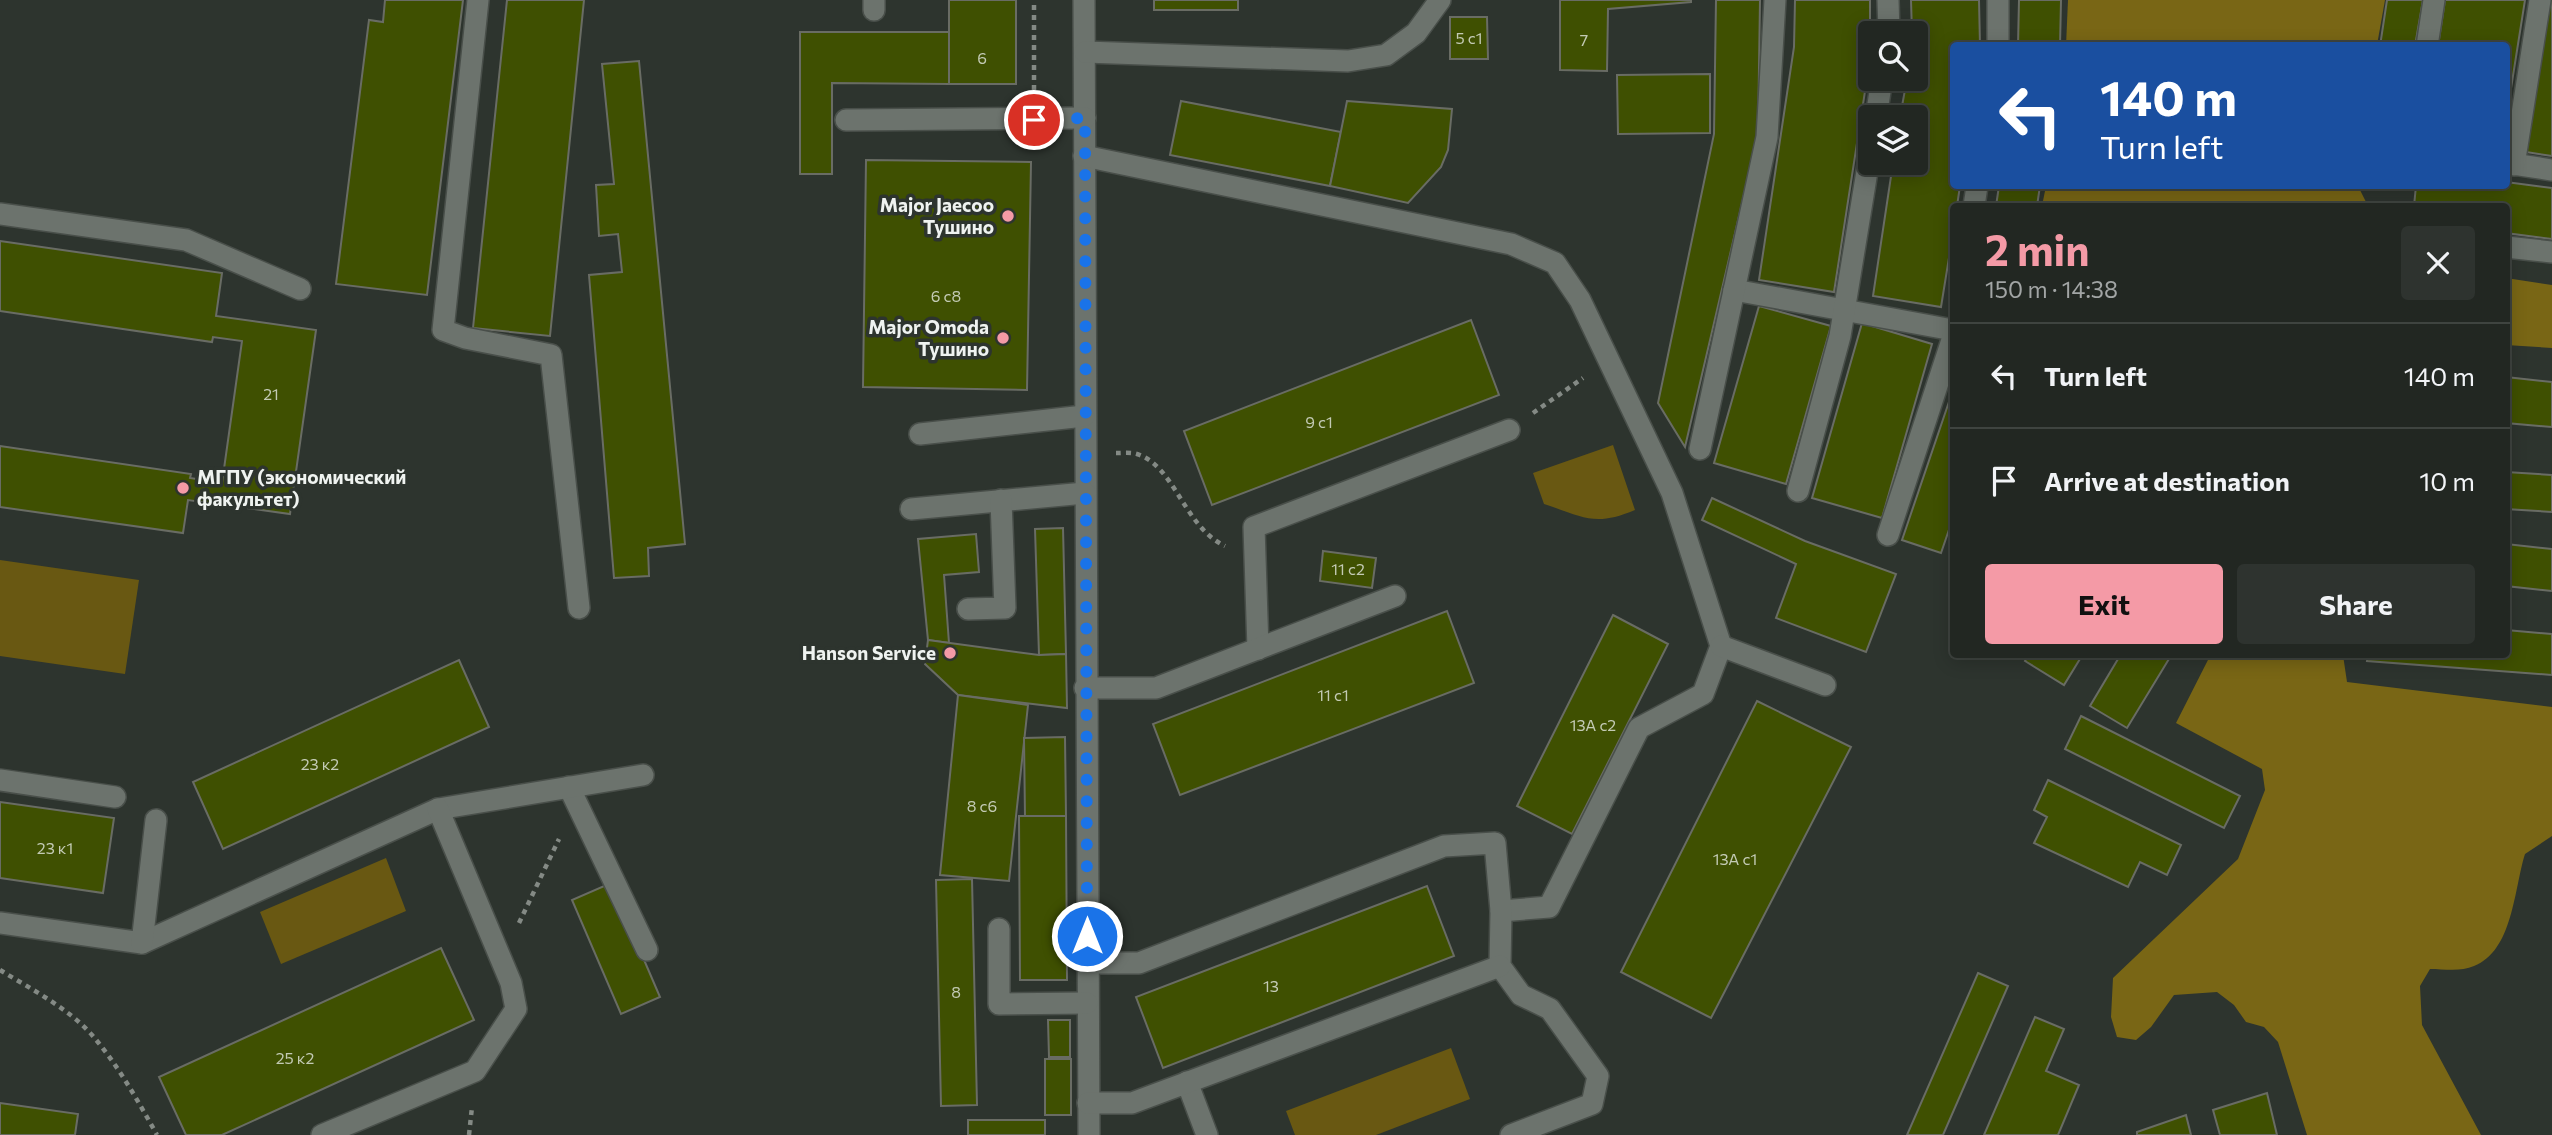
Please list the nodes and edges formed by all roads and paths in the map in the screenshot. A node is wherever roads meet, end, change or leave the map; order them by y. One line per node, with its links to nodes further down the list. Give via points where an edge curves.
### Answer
1 (478, 0): 42 (street, via 443,330 551,355)
2 (1034, 0): 16 (path)
3 (1084, 0): 13 (street)
4 (1440, 0): 13 (street, via 1416,33 1386,55 1348,61)
5 (1775, 0): 25 (street, via 1767,137)
6 (1888, 0): 10 (street)
7 (1998, 0): 11 (street)
8 (2434, 0): 12 (street)
9 (2540, 0): 18 (street)
10 (1889, 21)
11 (1998, 42)
12 (2428, 42)
13 (1085, 52): 14 (street)
14 (1085, 118): 16 (street); 17 (street)
15 (846, 120): 16 (street)
16 (1034, 120)
17 (1084, 156): 29 (street, via 1511,244 1555,263 1580,300); 30 (street)
18 (2510, 164): 19 (street)
19 (2552, 170)
20 (1866, 175): 26 (street)
21 (0, 214): 24 (street, via 186,240)
22 (2510, 247): 23 (street)
23 (2552, 252)
24 (300, 289)
25 (1734, 290): 26 (street); 33 (street)
26 (1844, 308): 27 (street); 35 (street)
27 (1950, 329)
28 (1950, 346): 39 (street)
29 (1609, 361): 31 (path); 44 (street, via 1672,493)
30 (1084, 416): 32 (street); 36 (street)
31 (1509, 429): 40 (street, via 1254,527)
32 (920, 434)
33 (1700, 449)
34 (1111, 453): 40 (path, via 1137,454 1163,471 1201,529 1223,546)
35 (1798, 491)
36 (1085, 493): 37 (street); 47 (street)
37 (1001, 500): 38 (street); 43 (street, via 1004,608)
38 (911, 509)
39 (1888, 535)
40 (1255, 552): 45 (street)
41 (1395, 596): 45 (street)
42 (579, 608)
43 (968, 609)
44 (1721, 646): 46 (street); 54 (street, via 1703,694 1639,728 1549,907)
45 (1258, 649): 47 (street, via 1156,688)
46 (1825, 685)
47 (1085, 688): 59 (street)
48 (643, 775): 50 (street)
49 (0, 780): 51 (street)
50 (574, 796): 52 (street); 58 (street); 61 (path, via 524,908)
51 (115, 797)
52 (438, 809): 57 (street); 61 (street)
53 (156, 820): 57 (street)
54 (1501, 911): 59 (street, via 1495,843 1444,846 1139,963); 60 (street)
55 (0, 923): 57 (street)
56 (999, 929): 63 (street, via 999,1004)
57 (142, 943)
58 (647, 950)
59 (1087, 963): 63 (street)
60 (1500, 965): 64 (street); 70 (street, via 1521,995 1550,1009 1598,1076 1591,1104)
61 (504, 966): 67 (street, via 516,1009 475,1071)
62 (0, 970): 66 (path, via 91,1034 130,1087)
63 (1087, 1003): 65 (street)
64 (1186, 1082): 65 (street, via 1132,1103); 69 (street)
65 (1088, 1103): 68 (street)
66 (157, 1135)
67 (322, 1135)
68 (1089, 1135)
69 (1207, 1135)
70 (1511, 1135)

